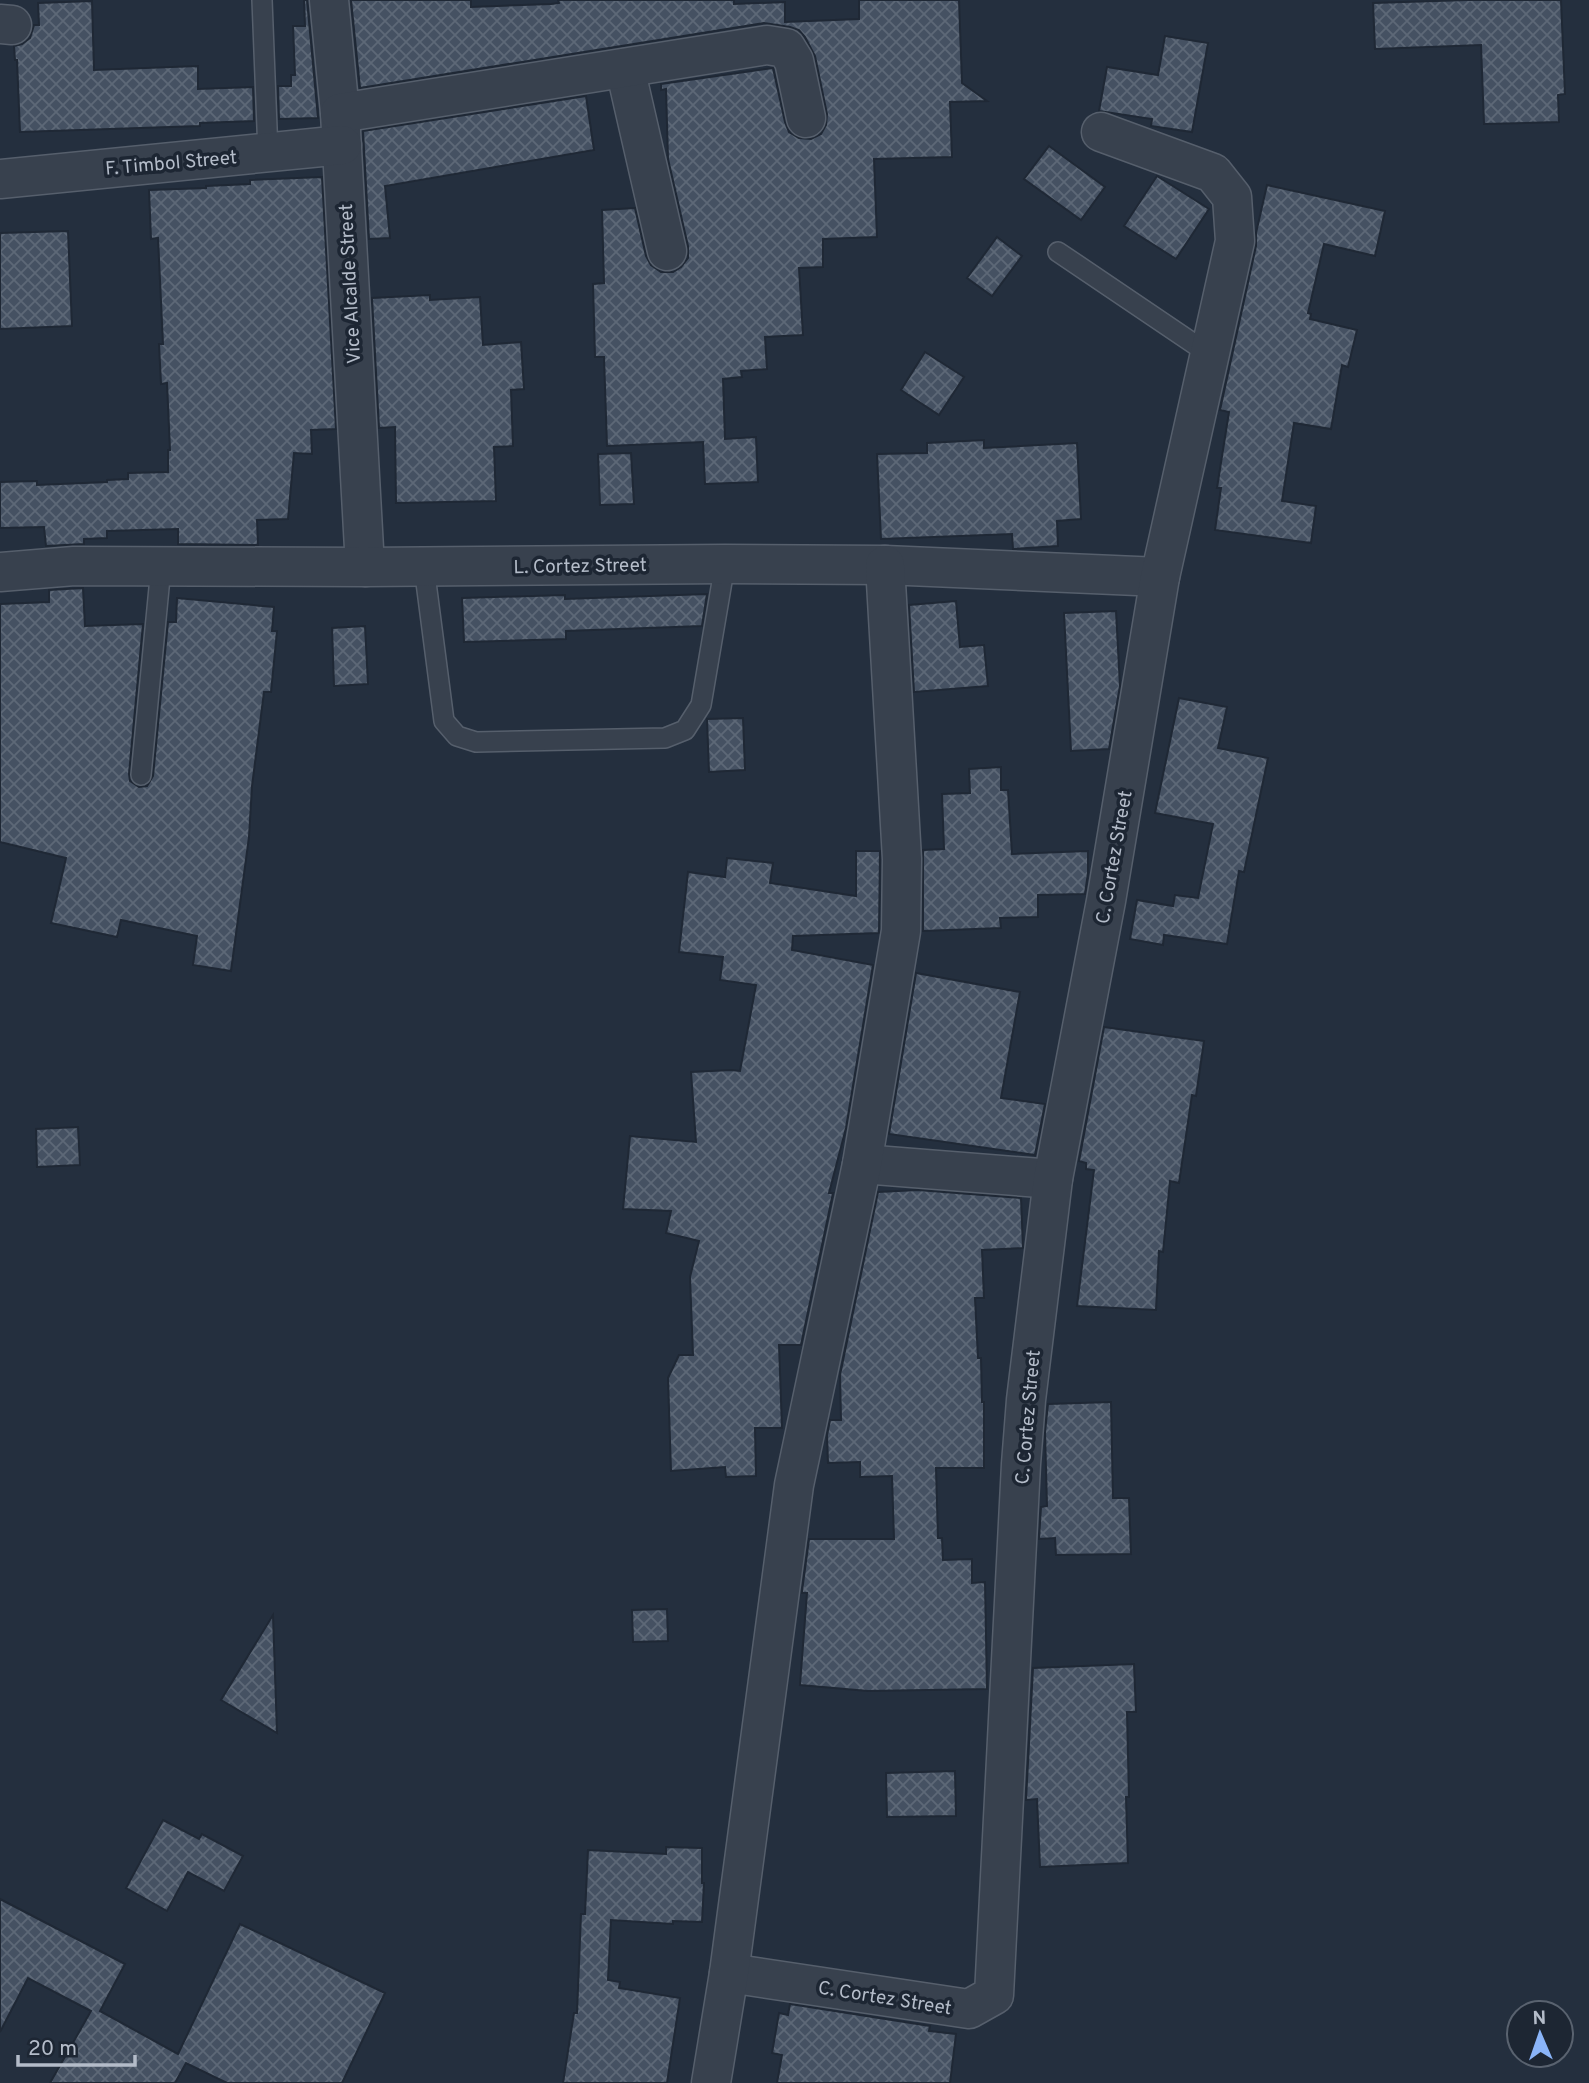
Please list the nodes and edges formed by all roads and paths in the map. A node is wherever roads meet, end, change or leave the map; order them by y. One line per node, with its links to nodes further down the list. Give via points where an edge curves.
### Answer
1 (262, 0): 7 (lane)
2 (329, 0): 5 (street, Vice Alcalde Street)
3 (625, 68): 4 (street, F. Timbol Street, via 767,45 786,48 794,61); 5 (street, F. Timbol Street); 9 (street)
4 (806, 118)
5 (341, 129): 7 (street, F. Timbol Street); 15 (street, Vice Alcalde Street)
6 (1101, 132): 11 (street, C. Cortez Street, via 1213,173 1232,197 1235,241)
7 (268, 153): 8 (street, F. Timbol Street)
8 (0, 178)
9 (667, 251)
10 (1058, 252): 11 (lane)
11 (1209, 354): 18 (street, C. Cortez Street)
12 (725, 564): 13 (street, L. Cortez Street); 16 (street, L. Cortez Street); 16 (lane, via 701,705 685,730 665,738 476,742 457,736 444,721)
13 (885, 565): 18 (street, L. Cortez Street); 20 (street, via 902,859 901,931)
14 (161, 567): 15 (street, L. Cortez Street); 17 (street, L. Cortez Street, via 74,566); 19 (lane)
15 (365, 567): 16 (street, L. Cortez Street)
16 (424, 567)
17 (0, 572)
18 (1160, 577): 21 (street, C. Cortez Street, via 1106,901)
19 (141, 775)
20 (862, 1164): 21 (street); 22 (street, via 794,1485)
21 (1053, 1179): 22 (street, C. Cortez Street, via 1021,1464 994,1995 969,2010)
22 (729, 1973): 23 (street)
23 (711, 2083)

